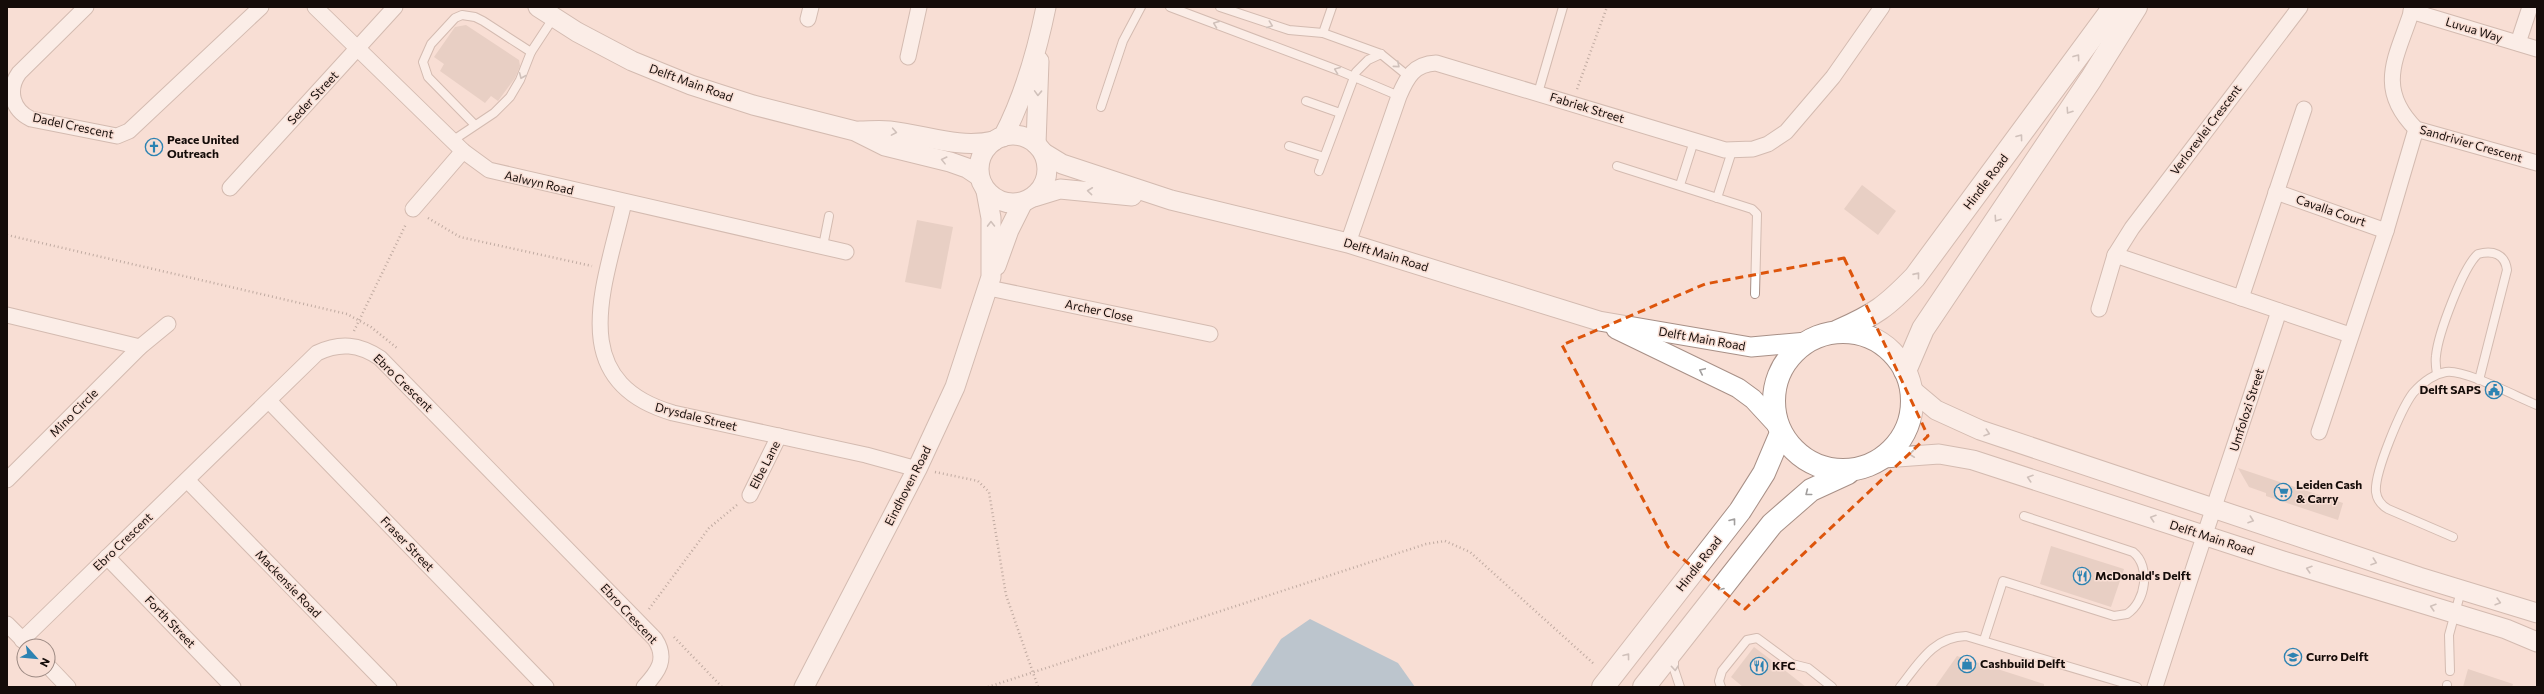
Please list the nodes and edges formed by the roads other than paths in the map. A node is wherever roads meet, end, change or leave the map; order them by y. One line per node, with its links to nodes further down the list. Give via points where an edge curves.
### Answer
1 (86, 7): 2 (street, Dadel Crescent, via 19,73 12,85 13,99 20,111 32,119 117,136 129,131)
2 (261, 7)
3 (315, 7): 23 (street, Aalwyn Road)
4 (395, 7): 23 (street, Seder Street)
5 (538, 7): 19 (street, Delft Main Road)
6 (919, 7): 27 (street)
7 (1046, 7): 21 (street)
8 (1141, 7): 33 (lane, via 1123,42)
9 (1170, 7): 28 (lane, one-way to 9)
10 (1220, 7): 20 (lane, one-way to 20, via 1289,30)
11 (1332, 7): 20 (lane)
12 (1563, 7): 30 (lane)
13 (1882, 7): 44 (street, Fabriek Street, via 1833,76 1786,132 1753,150)
14 (2114, 7): 72 (main road, Hindle Road, one-way to 14, via 1871,317 1890,303 1915,277)
15 (2136, 7): 78 (main road, one-way to 78, via 2091,79 1923,329)
16 (2300, 7): 63 (street, Verlorevlei Crescent, via 2132,228)
17 (2530, 7): 22 (street)
18 (2412, 9): 22 (street, Luvua Way); 37 (street, Sandrivier Crescent, via 2394,61 2391,82 2407,121)
19 (554, 17): 25 (lane); 38 (street, Delft Main Road, via 632,61 692,86 753,105)
20 (1323, 33): 26 (lane)
21 (1039, 40): 39 (street, via 1013,117); 43 (street, one-way to 43)
22 (2518, 43): 24 (street, Luvua Way)
23 (359, 49): 41 (street, Aalwyn Road); 51 (street, Seder Street)
24 (2537, 49)
25 (531, 52): 36 (lane, one-way to 36, via 510,97 494,113); 36 (lane, via 483,21 466,15 455,18 431,44 423,62 428,77)
26 (1381, 54): 28 (lane, via 1364,62); 29 (lane, one-way to 29)
27 (908, 57)
28 (1353, 76): 31 (lane); 35 (lane)
29 (1408, 76): 30 (street, Fabriek Street, via 1418,66 1436,63); 31 (street)
30 (1538, 93): 40 (street, Fabriek Street)
31 (1399, 96): 60 (street)
32 (1306, 101): 35 (lane)
33 (1100, 107)
34 (2304, 109): 52 (street)
35 (1340, 113): 45 (lane)
36 (475, 125): 41 (lane)
37 (2416, 129): 46 (street, Sandrivier Crescent); 59 (street)
38 (855, 131): 39 (street, Delft Main Road, one-way to 39, via 889,131 955,144 977,145); 49 (street, Delft Main Road, one-way to 38, via 967,168 885,146)
39 (998, 139): 43 (street, via 1020,136); 49 (street, via 982,156)
40 (1694, 140): 44 (street, Fabriek Street); 50 (lane)
41 (458, 146): 56 (street, Aalwyn Road, via 481,166 499,174); 57 (street)
42 (1289, 146): 45 (lane)
43 (1040, 149): 54 (street, via 1047,165 1047,177 1042,188); 55 (street, Delft Main Road, via 1062,164)
44 (1732, 151): 53 (lane)
45 (1324, 157): 48 (lane)
46 (2537, 164)
47 (1617, 166): 50 (lane)
48 (1319, 171)
49 (983, 183): 54 (street, via 1003,202); 64 (street, Eindhoven Road, one-way to 49, via 991,218)
50 (1680, 185): 53 (lane)
51 (230, 188)
52 (2276, 192): 59 (street, Cavalla Court); 66 (street)
53 (1717, 198): 65 (lane, via 1757,214)
54 (1028, 199): 55 (street, Delft Main Road, one-way to 54, via 1060,189); 64 (street, Eindhoven Road, via 1009,230)
55 (1171, 200): 60 (street, Delft Main Road)
56 (624, 202): 61 (street, Aalwyn Road); 84 (street, Drysdale Street, via 602,301 600,336 604,358 619,384 644,403 658,408)
57 (413, 209)
58 (830, 216): 61 (lane)
59 (2386, 231): 74 (street)
60 (1348, 243): 70 (street, Delft Main Road)
61 (823, 246): 62 (street, Aalwyn Road)
62 (846, 252)
63 (2115, 255): 66 (street); 67 (street, Verlorevlei Crescent)
64 (990, 283): 73 (street, Archer Close); 86 (street, Eindhoven Road, via 955,387)
65 (1755, 294)
66 (2241, 298): 68 (street)
67 (2099, 309)
68 (2279, 311): 74 (street); 91 (street, Umfolozi Street)
69 (7, 315): 76 (street)
70 (1598, 321): 75 (street, Delft Main Road, via 1751,347); 82 (street, Delft Main Road, one-way to 70, via 1753,399 1738,388)
71 (168, 324): 76 (street, Mino Circle)
72 (1835, 332): 75 (main road); 78 (main road, via 1856,333 1877,340 1893,353)
73 (1210, 334)
74 (2350, 336): 83 (street)
75 (1807, 342): 82 (main road, via 1792,354 1781,369 1773,406)
76 (140, 347): 88 (street, Mino Circle)
77 (2437, 374): 79 (lane, via 2457,373); 79 (lane, via 2436,356 2442,329 2470,263 2478,254 2490,253 2501,256 2505,260 2507,270); 94 (lane, via 2412,394 2388,446 2379,472 2376,494 2381,504 2388,509)
78 (1908, 380): 85 (main road, via 1912,408 1908,427 1898,444); 91 (street, one-way to 91, via 1936,410 1965,425)
79 (2479, 380): 81 (lane)
80 (269, 401): 89 (street, Ebro Crescent); 110 (street, Fraser Street); 111 (street, Ebro Crescent, via 317,353 332,347 360,347 380,358 659,645 662,658 658,671)
81 (2537, 405)
82 (1779, 429): 87 (main road, via 1796,453 1818,467 1842,471); 113 (main road, Hindle Road, one-way to 82, via 1740,511 1761,479)
83 (2319, 432)
84 (780, 436): 86 (street, Drysdale Street); 90 (street, Elbe Lane)
85 (1884, 458): 87 (main road); 93 (street, Delft Main Road, one-way to 85, via 1973,460 1939,454)
86 (917, 468): 112 (street, Eindhoven Road)
87 (1855, 470): 104 (main road, one-way to 104, via 1828,480 1811,490 1772,524)
88 (7, 480)
89 (187, 480): 95 (street, Ebro Crescent); 109 (street, Mackensie Road)
90 (750, 495)
91 (2214, 508): 93 (street, Umfolozi Street); 96 (street, one-way to 96)
92 (2024, 516): 102 (lane, via 2133,552 2141,561 2145,572 2137,603 2127,614 2114,616 2003,581)
93 (2204, 535): 98 (street, Delft Main Road, one-way to 93); 120 (street, Umfolozi Street)
94 (2453, 537)
95 (107, 557): 101 (street, Ebro Crescent); 108 (street, Forth Street)
96 (2461, 591): 97 (street, one-way to 97); 98 (lane)
97 (2537, 612)
98 (2454, 613): 103 (street, Delft Main Road, via 2506,629); 105 (lane, via 2448,646)
99 (7, 624): 100 (street)
100 (21, 638)
101 (31, 638)
102 (1984, 640): 118 (lane, via 1956,636 1939,642); 119 (lane)
103 (2537, 642)
104 (1675, 647): 114 (main road); 115 (lane, one-way to 115, via 1674,669)
105 (2450, 671)
106 (56, 674): 107 (street)
107 (68, 687)
108 (233, 687)
109 (390, 687)
110 (546, 687)
111 (644, 687)
112 (804, 687)
113 (1603, 687)
114 (1644, 687)
115 (1680, 687)
116 (1721, 687): 117 (lane, via 1719,681 1722,671 1743,644 1753,638 1762,640 1792,664 1808,668)
117 (1832, 687)
118 (1900, 687)
119 (2137, 687)
120 (2155, 687)

